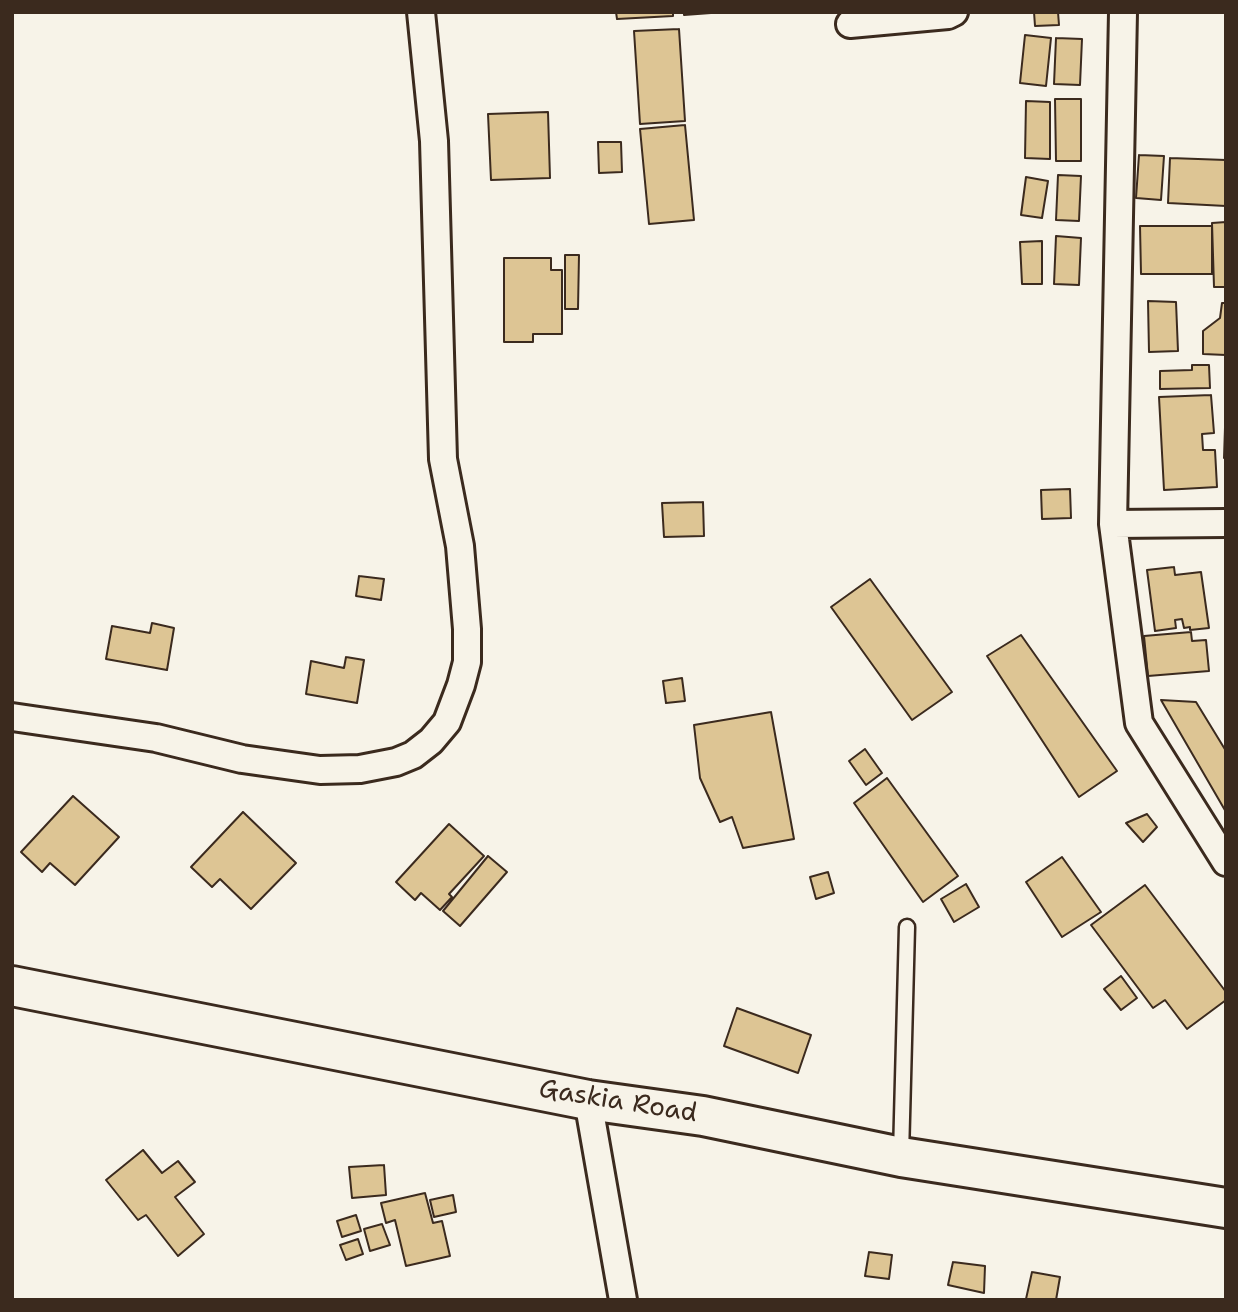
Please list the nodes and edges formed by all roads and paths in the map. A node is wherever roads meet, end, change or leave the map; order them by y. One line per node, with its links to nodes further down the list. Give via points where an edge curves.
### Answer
1 (421, 12): 7 (street, via 434,141 443,459 460,546 467,629 467,662 447,722 431,741 396,762 320,770 242,759 156,738)
2 (954, 12): 4 (street)
3 (1124, 12): 6 (street)
4 (850, 24)
5 (1226, 523): 6 (street)
6 (1113, 524): 8 (street, via 1139,723)
7 (12, 717)
8 (1226, 862)
9 (907, 928): 12 (lane)
10 (13, 990): 11 (main road, Gaskia Road)
11 (588, 1100): 12 (main road, Gaskia Road, via 703,1116); 14 (street)
12 (901, 1157): 13 (main road, Gaskia Road)
13 (1226, 1208)
14 (623, 1300)

